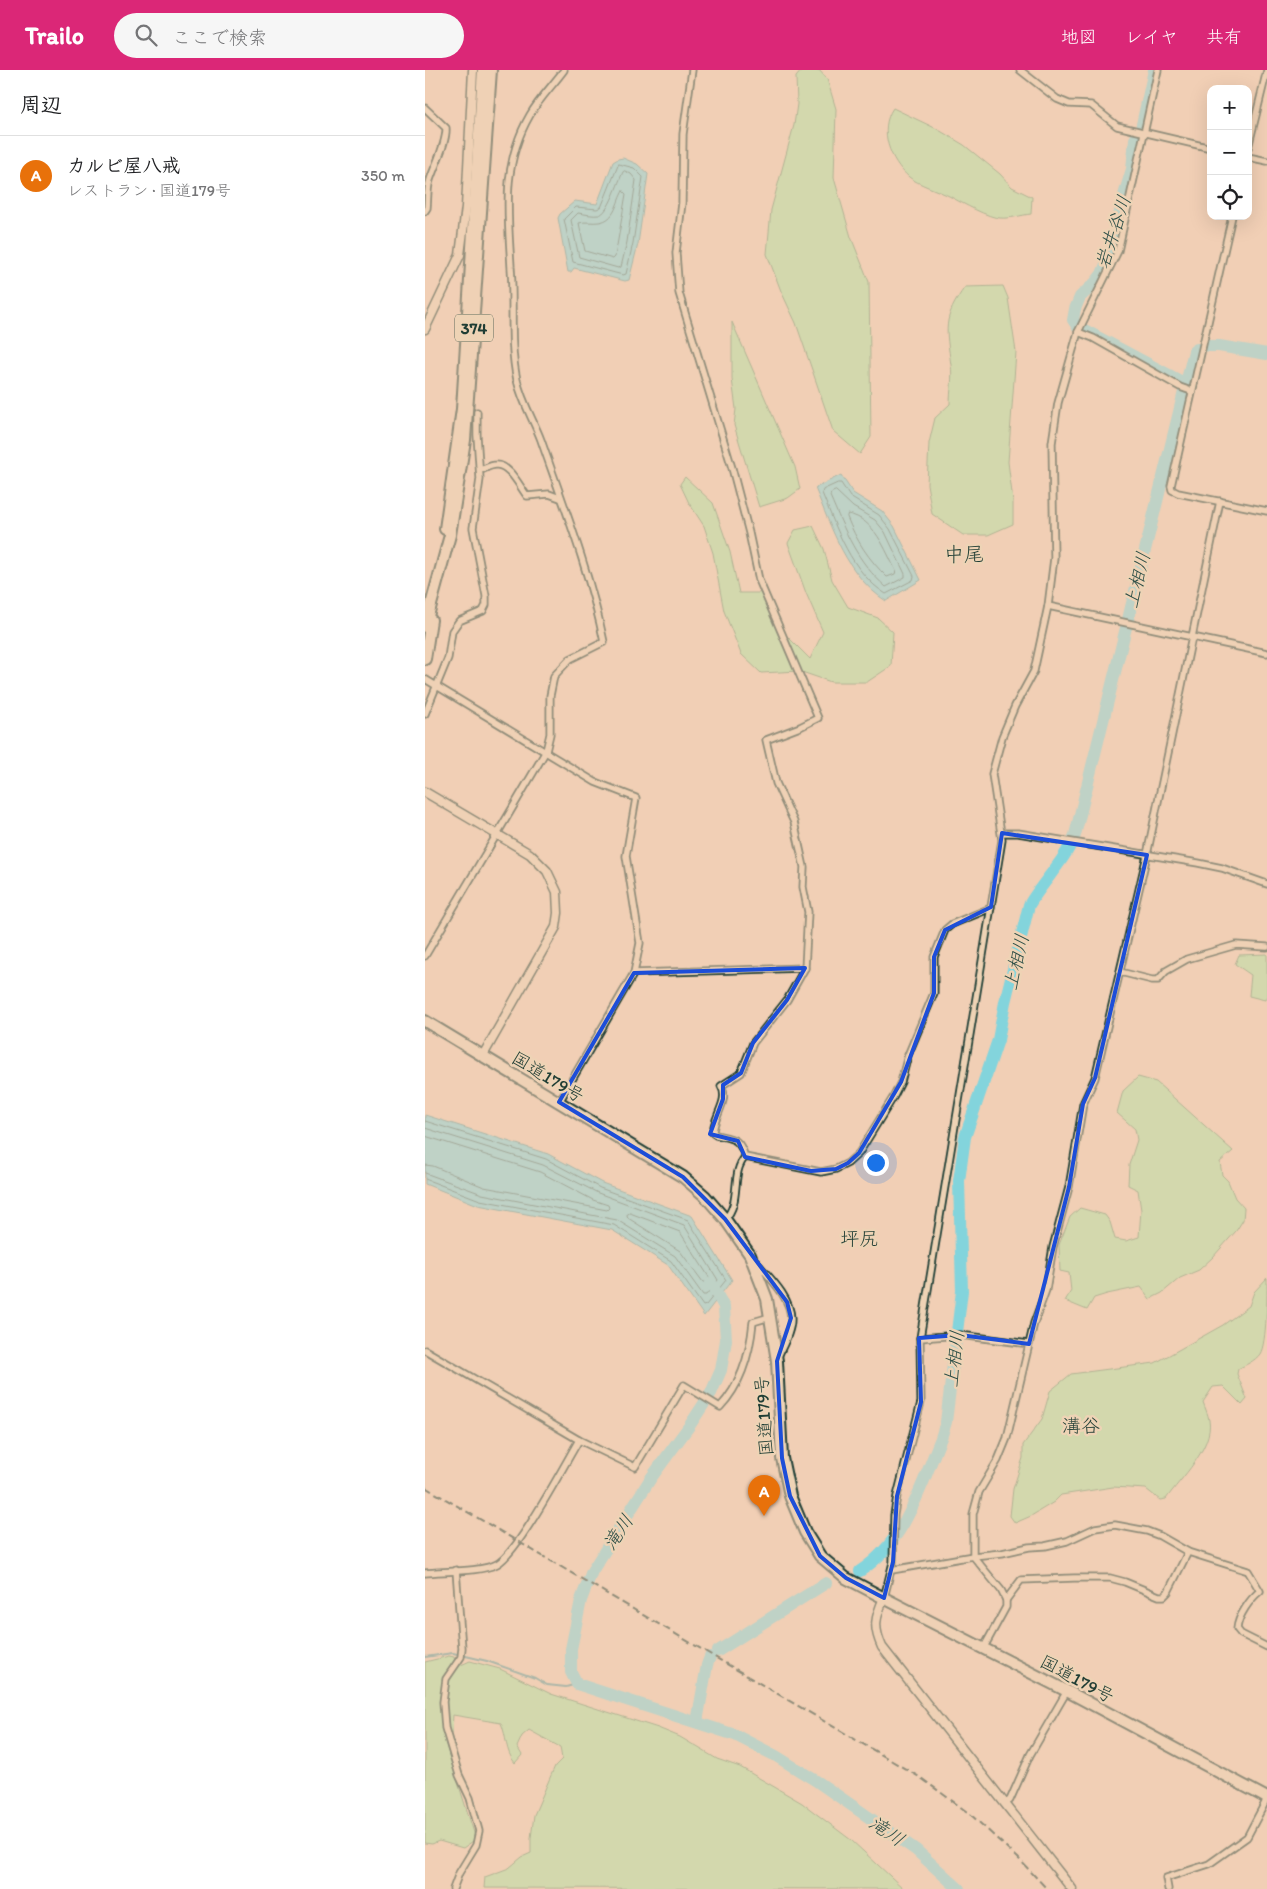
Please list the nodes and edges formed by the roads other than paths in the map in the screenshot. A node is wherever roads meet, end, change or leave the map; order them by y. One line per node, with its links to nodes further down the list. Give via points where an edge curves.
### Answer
1 (473, 70): 17 (street, via 466,207 460,255)
2 (483, 70): 25 (highway, 374, via 461,409)
3 (491, 70): 25 (highway, 374, via 469,412 456,505)
4 (564, 70): 22 (street, via 524,127 507,187 512,342 517,379)
5 (692, 70): 44 (street, via 683,134 682,203 676,254 679,293 732,468 759,580 818,718 766,740 776,783 794,822 804,867 803,888 808,912)
6 (1020, 70): 11 (street, via 1057,99 1069,104 1091,105 1117,126)
7 (1158, 70): 11 (street)
8 (1267, 70): 10 (street)
9 (425, 108): 15 (street, via 446,128 429,182)
10 (1252, 132)
11 (1144, 133): 12 (street); 18 (street, via 1117,251)
12 (1207, 147)
13 (1252, 158): 14 (street)
14 (1267, 161)
15 (425, 211)
16 (1231, 220): 19 (street)
17 (425, 328)
18 (1080, 330): 19 (street); 26 (street, via 1058,403 1052,443 1054,558)
19 (1190, 391): 23 (street, via 1172,490)
20 (477, 412): 21 (street)
21 (480, 470): 22 (street, via 502,465 527,496 549,494); 33 (street, via 473,528 486,605 483,611 459,621 452,631 448,658)
22 (560, 498): 35 (street, via 597,606 604,642 570,659 555,676 550,696 550,734)
23 (1220, 501): 24 (street); 29 (street)
24 (1267, 511)
25 (435, 588): 27 (highway); 28 (highway, 374); 31 (highway)
26 (1048, 606): 29 (street); 37 (street, via 1034,671 1015,706 993,774)
27 (425, 613)
28 (425, 627)
29 (1192, 637): 30 (street); 39 (street)
30 (1267, 653)
31 (425, 659)
32 (425, 679): 33 (street)
33 (437, 687): 34 (street); 35 (street)
34 (425, 714)
35 (546, 751): 38 (street); 46 (street, via 595,782 636,798 626,856 640,943)
36 (425, 792): 38 (street)
37 (1002, 833): 39 (street); 41 (street)
38 (497, 834): 43 (street); 48 (street, via 530,854 547,871 557,892 558,913 556,927)
39 (1147, 855): 40 (street, via 1222,868); 45 (street)
40 (1267, 884)
41 (991, 908): 50 (street, via 945,930 934,957 934,993 908,1055 901,1082 859,1153 836,1169 821,1172); 54 (street)
42 (1267, 947): 45 (street, via 1236,945 1187,959 1166,971 1158,980)
43 (425, 956)
44 (805, 968): 46 (street); 50 (street, via 787,1000 753,1043 741,1072 721,1086 723,1099 713,1133 738,1141)
45 (1120, 972): 55 (street, via 1095,1078 1083,1104 1046,1290)
46 (634, 974): 49 (street)
47 (425, 1021): 48 (highway, 国道179号)
48 (482, 1057): 49 (highway, 国道179号)
49 (559, 1102): 51 (highway, 国道179号, via 683,1177)
50 (745, 1157): 51 (street, via 737,1175 733,1209)
51 (725, 1219): 52 (highway, 国道179号)
52 (750, 1256): 53 (highway, 国道179号, via 767,1299); 57 (street, via 773,1280 787,1302 791,1318)
53 (770, 1317): 57 (highway, 国道179号); 58 (street, via 753,1322 751,1344 742,1374 731,1395 719,1407 685,1385 635,1467)
54 (920, 1338): 55 (street, via 960,1335); 62 (street, via 921,1402 897,1496)
55 (1029, 1344): 60 (street, via 1007,1438 979,1492 973,1514)
56 (425, 1350): 58 (street)
57 (777, 1361): 64 (highway, 国道179号, via 782,1458 790,1496 805,1532 820,1556 846,1578)
58 (579, 1440): 61 (street, via 522,1537 506,1558 488,1567)
59 (1188, 1552): 60 (street, via 1160,1536 1115,1525 1095,1528 1055,1544); 65 (street, via 1164,1596 1117,1579 1075,1578 1021,1580); 66 (street, via 1250,1573 1260,1591 1241,1617 1237,1629)
60 (973, 1556): 62 (street); 65 (street)
61 (456, 1570): 63 (street); 71 (street, via 462,1648 461,1656 446,1679 445,1728 479,1831 476,1845)
62 (892, 1570): 64 (street)
63 (425, 1573)
64 (884, 1598): 67 (highway, 国道179号); 70 (street, via 875,1620 876,1634 882,1647)
65 (1006, 1600): 67 (street, via 1006,1607)
66 (1267, 1647)
67 (983, 1649): 68 (highway, 国道179号)
68 (1067, 1691): 69 (highway, 国道179号); 70 (street)
69 (1267, 1798): 73 (street, via 1247,1837 1209,1864 1165,1878)
70 (1005, 1804): 72 (street)
71 (453, 1889)
72 (1072, 1889)
73 (1168, 1889)

